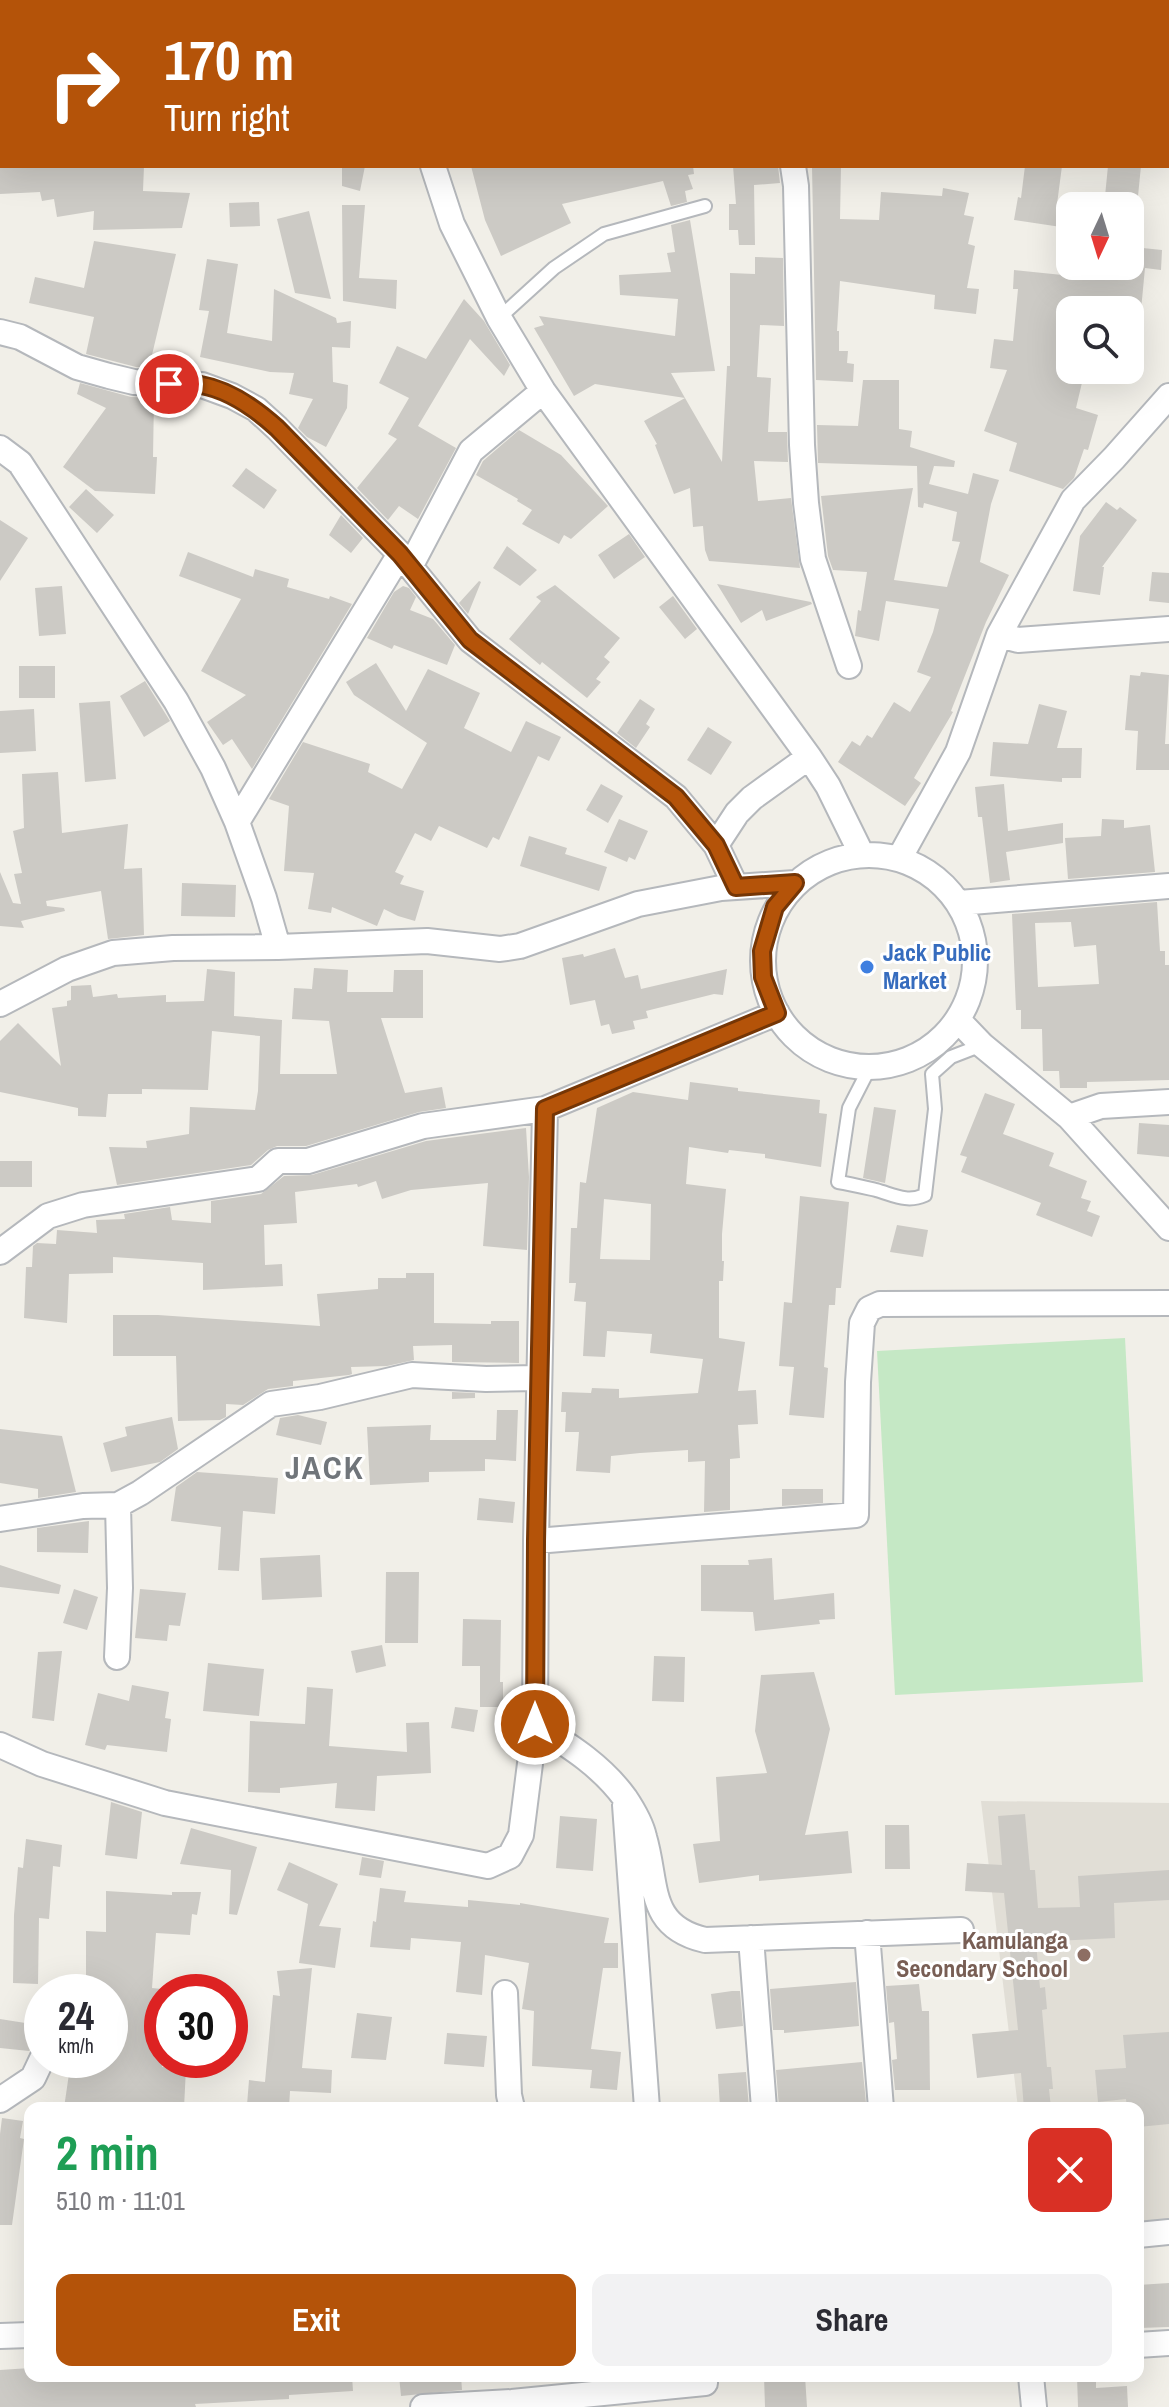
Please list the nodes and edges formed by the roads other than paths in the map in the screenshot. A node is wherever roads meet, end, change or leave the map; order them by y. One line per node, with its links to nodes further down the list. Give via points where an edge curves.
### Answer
1 (434, 168): 4 (street, via 452,224)
2 (793, 168): 13 (street, via 806,503 813,559)
3 (705, 206): 4 (lane, via 604,234 554,268)
4 (499, 318): 6 (street)
5 (0, 332): 10 (street, via 77,367 134,382 202,385 256,409)
6 (543, 391): 10 (street, via 471,451); 14 (street)
7 (1169, 396): 12 (street, via 1073,500)
8 (0, 448): 9 (street)
9 (10, 468): 15 (street, via 176,701)
10 (405, 560): 15 (street); 16 (street, via 470,640 676,797)
11 (1169, 629): 12 (street, via 1018,640)
12 (999, 635): 18 (street, via 958,752)
13 (849, 666)
14 (809, 757): 16 (street, via 752,798); 17 (street)
15 (237, 822): 23 (street)
16 (716, 845): 21 (street)
17 (862, 855): 18 (street); 19 (street, via 836,859)
18 (899, 859): 22 (street, via 933,875)
19 (795, 883): 21 (street); 25 (street, via 775,907 762,951 763,977)
20 (1169, 886): 22 (street)
21 (736, 887): 23 (street, via 638,904 500,949 427,941)
22 (959, 903): 26 (street, via 976,949 969,998)
23 (278, 947): 24 (street, via 113,953 67,969)
24 (0, 1004)
25 (777, 1013): 28 (street, via 811,1050 829,1060); 30 (street)
26 (958, 1020): 27 (street); 28 (street, via 911,1059)
27 (982, 1045): 28 (lane, via 951,1057 932,1074 935,1109 925,1195 915,1199 838,1182 849,1108); 31 (street)
28 (870, 1067)
29 (1169, 1102): 31 (street, via 1101,1106)
30 (545, 1109): 33 (street, via 423,1126 308,1161 278,1161 258,1179 83,1205 48,1216); 35 (street)
31 (1069, 1117): 32 (street)
32 (1169, 1228)
33 (0, 1252)
34 (1169, 1303): 38 (street, via 880,1304 869,1309 862,1323 856,1515)
35 (539, 1378): 36 (street, via 412,1375 271,1404); 38 (street)
36 (118, 1505): 37 (street); 39 (street)
37 (0, 1519)
38 (536, 1541): 40 (street)
39 (117, 1657)
40 (535, 1724): 41 (street, via 521,1835 510,1856 488,1866 165,1803); 42 (street, via 587,1758)
41 (0, 1745)
42 (625, 1799): 45 (street, via 644,1837 658,1906 670,1923 685,1935 705,1940); 50 (street)
43 (961, 1930): 44 (street)
44 (867, 1933): 45 (street); 52 (street)
45 (751, 1938): 51 (street)
46 (505, 1993): 49 (street)
47 (33, 2078): 48 (street)
48 (0, 2100)
49 (511, 2102)
50 (647, 2102)
51 (764, 2102)
52 (881, 2102)
53 (1169, 2232): 54 (street)
54 (1144, 2234)
55 (24, 2335): 56 (street)
56 (0, 2336)
57 (1169, 2343): 58 (street)
58 (1144, 2345)
59 (1032, 2382): 63 (street)
60 (706, 2389): 61 (street)
61 (513, 2404): 62 (street)
62 (423, 2407)
63 (1034, 2407)

